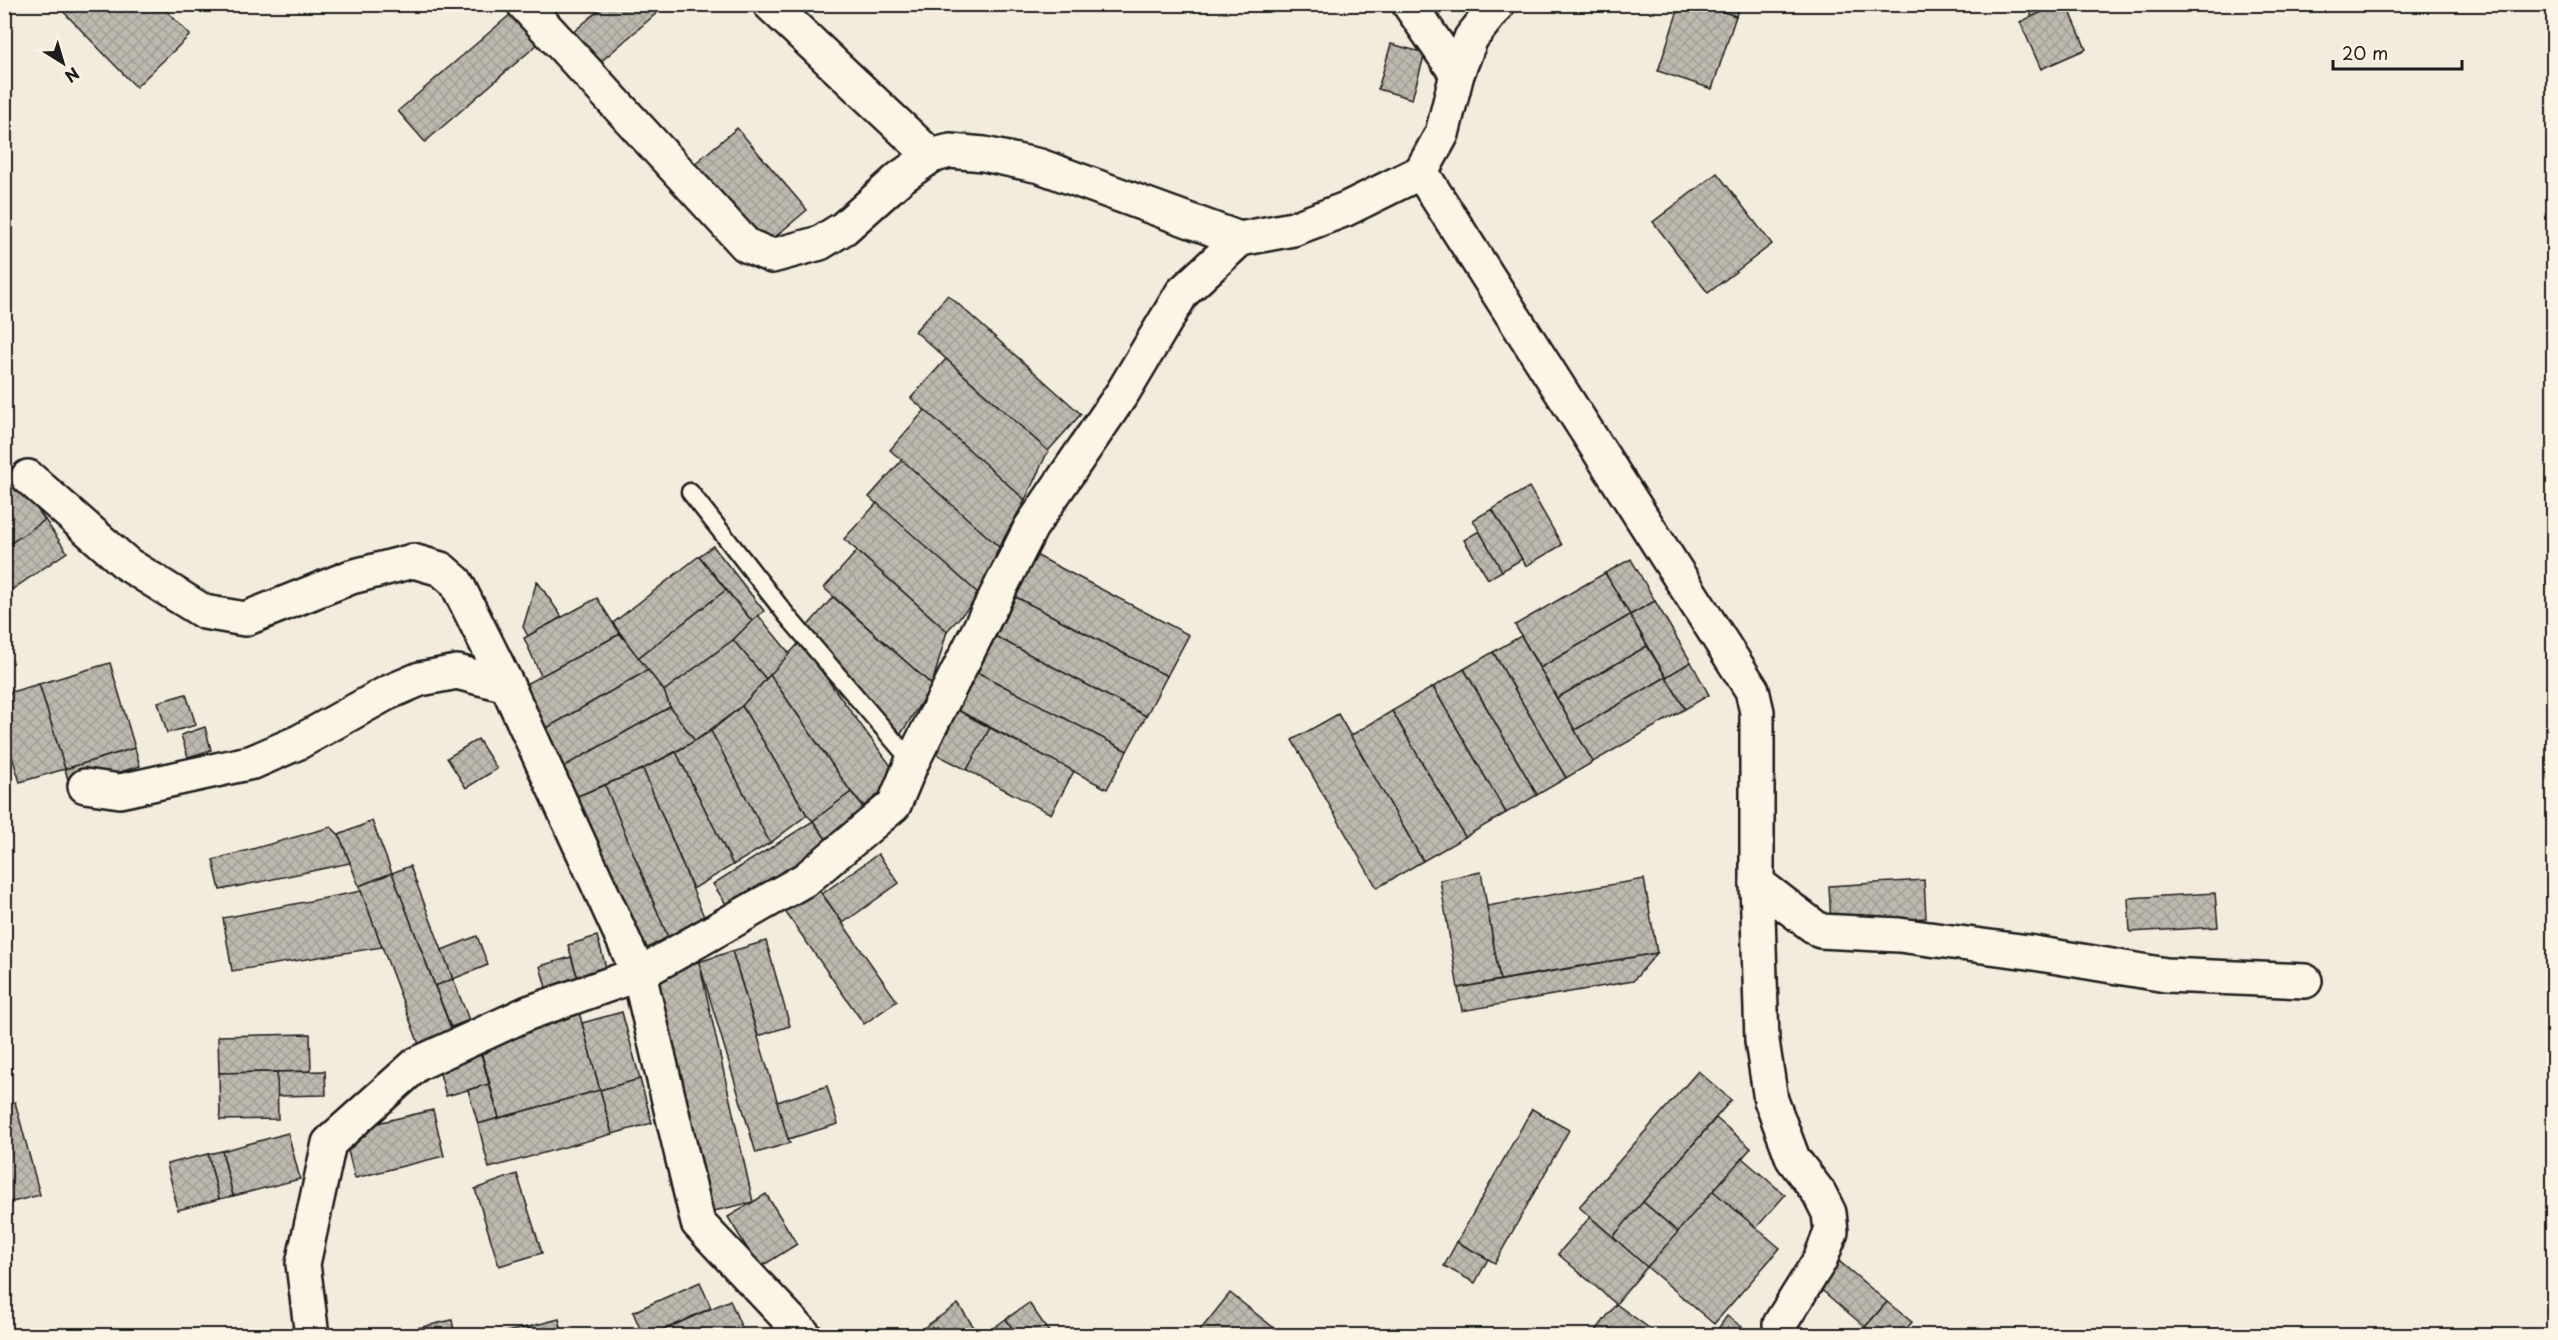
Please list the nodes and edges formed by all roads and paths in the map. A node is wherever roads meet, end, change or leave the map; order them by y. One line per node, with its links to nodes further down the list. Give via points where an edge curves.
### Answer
1 (524, 4): 6 (street, via 746,245 772,256 820,243 844,228)
2 (770, 4): 6 (street)
3 (1409, 4): 5 (street)
4 (1498, 4): 5 (street, via 1471,38)
5 (1457, 74): 7 (street, via 1442,134)
6 (931, 156): 8 (street, via 950,151 984,154 1040,166)
7 (1421, 172): 8 (street, via 1293,230); 14 (street, via 1752,690 1757,712)
8 (1240, 239): 12 (street, via 1182,293 1123,392 1031,527)
9 (28, 477): 11 (street, via 127,564 204,612 245,619 351,577 413,561 441,569 456,582)
10 (690, 492): 12 (lane, via 788,617)
11 (507, 685): 13 (street, via 457,672 420,679 254,762 120,792); 15 (street)
12 (912, 762): 15 (street, via 894,805 806,879)
13 (85, 786)
14 (1757, 883): 16 (street, via 1820,931 1899,935 2166,975); 19 (street, via 1762,1041 1771,1100 1793,1159 1829,1213 1831,1232 1820,1260 1780,1324)
15 (639, 974): 17 (street, via 528,1013 417,1064 329,1143 303,1264); 18 (street, via 698,1223)
16 (2305, 981)
17 (312, 1335)
18 (805, 1335)
19 (1782, 1335)

